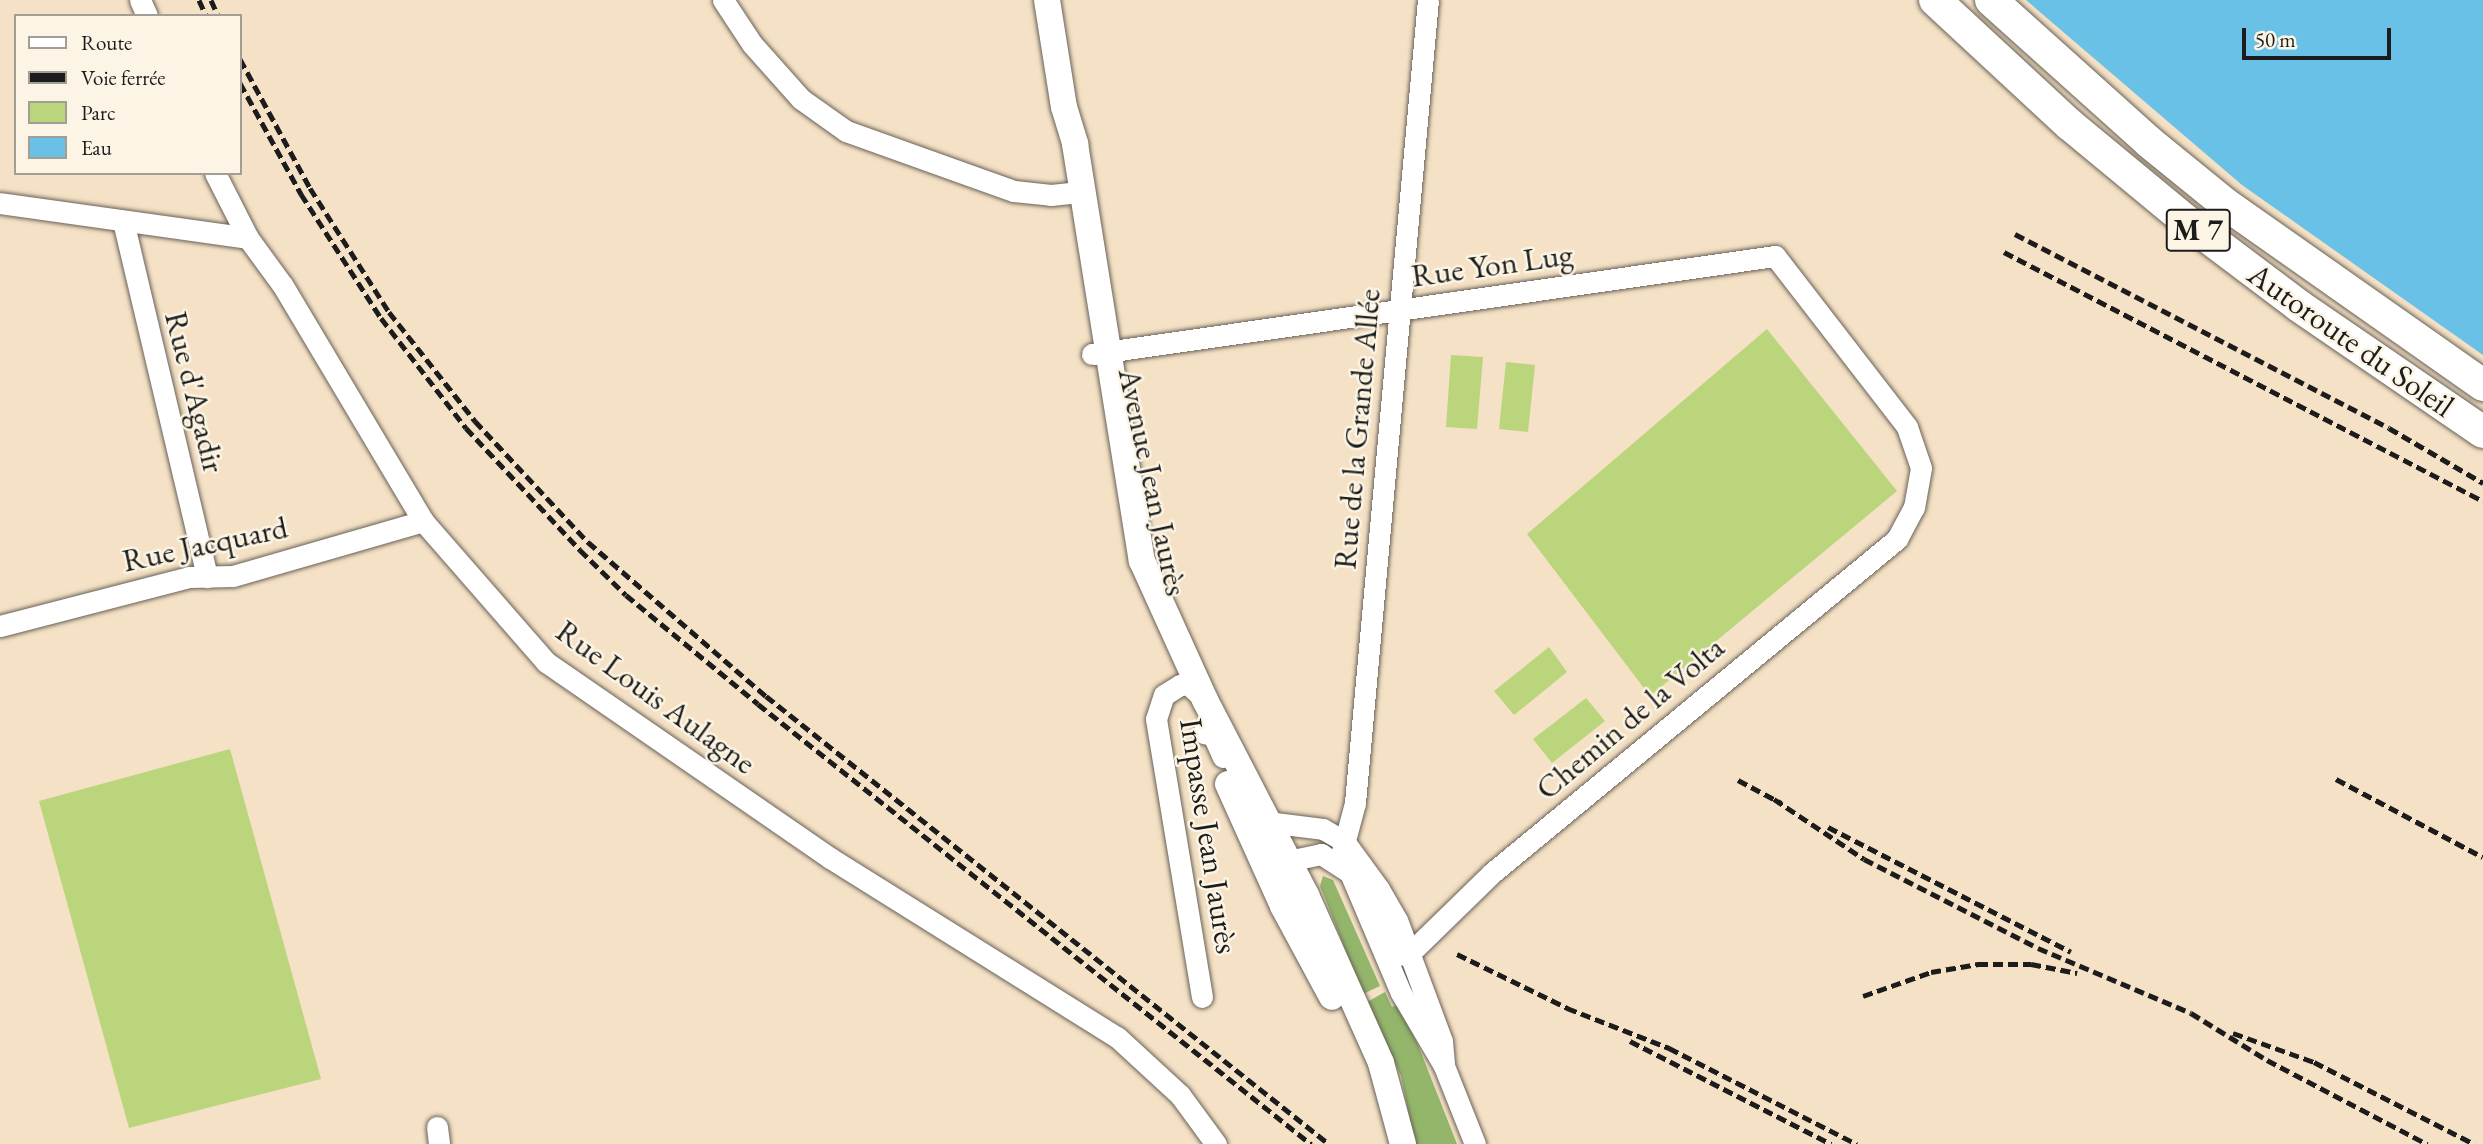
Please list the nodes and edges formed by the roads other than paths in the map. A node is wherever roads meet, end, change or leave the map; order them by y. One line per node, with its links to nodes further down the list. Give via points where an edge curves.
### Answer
1 (723, 0): 7 (street, via 752,44 801,99 846,131 1014,191)
2 (1047, 0): 7 (main road, Avenue Jean Jaurès)
3 (1428, 0): 11 (street, Rue de la Grande Allée)
4 (1935, 0): 14 (highway, Autoroute du Soleil / M 7, via 2069,124 2185,220)
5 (1991, 0): 13 (highway, Autoroute du Soleil / M 7, via 2138,133 2224,202)
6 (216, 175): 10 (street, Rue Louis Aulagne)
7 (1075, 193): 12 (main road, Avenue Jean Jaurès)
8 (0, 203): 9 (street)
9 (122, 221): 10 (street); 17 (street, Rue d'Agadir)
10 (248, 238): 15 (street, Rue Louis Aulagne, via 283,286)
11 (1399, 310): 12 (street, Rue Yon Lug); 16 (street, Rue Yon Lug, via 1775,256 1907,427 1921,468 1914,507); 21 (street, Rue de la Grande Allée, via 1355,803)
12 (1100, 353): 19 (main road, Avenue Jean Jaurès, via 1137,585); 20 (main road, Avenue Jean Jaurès, via 1142,561)
13 (2483, 385)
14 (2483, 432)
15 (423, 521): 17 (street, Rue Jacquard, via 233,576); 29 (street, Rue Louis Aulagne, via 546,662 819,851 1117,1037 1163,1076)
16 (1897, 538): 25 (street, Chemin de la Volta, via 1492,873)
17 (207, 577): 18 (street, Rue Jacquard, via 189,577)
18 (0, 626)
19 (1180, 685): 20 (street, Impasse Jean Jaurès, via 1188,684); 22 (main road, Avenue Jean Jaurès, via 1203,733); 26 (street, Impasse Jean Jaurès, via 1164,695 1156,719)
20 (1205, 700): 22 (main road, Avenue Jean Jaurès)
21 (1344, 841): 22 (street, via 1323,829); 23 (street, Rue de la Grande Allée); 25 (street, via 1379,889)
22 (1278, 846): 23 (street, via 1321,854); 27 (main road, Avenue Jean Jaurès)
23 (1339, 863): 24 (street, via 1360,888)
24 (1366, 905): 25 (street, via 1397,955); 28 (street, via 1401,993)
25 (1410, 953): 28 (street, via 1442,1041)
26 (1202, 997)
27 (1360, 1034): 30 (main road); 31 (main road, via 1391,1096)
28 (1444, 1066): 32 (street)
29 (1211, 1135)
30 (1392, 1144)
31 (1403, 1144)
32 (1475, 1144)

